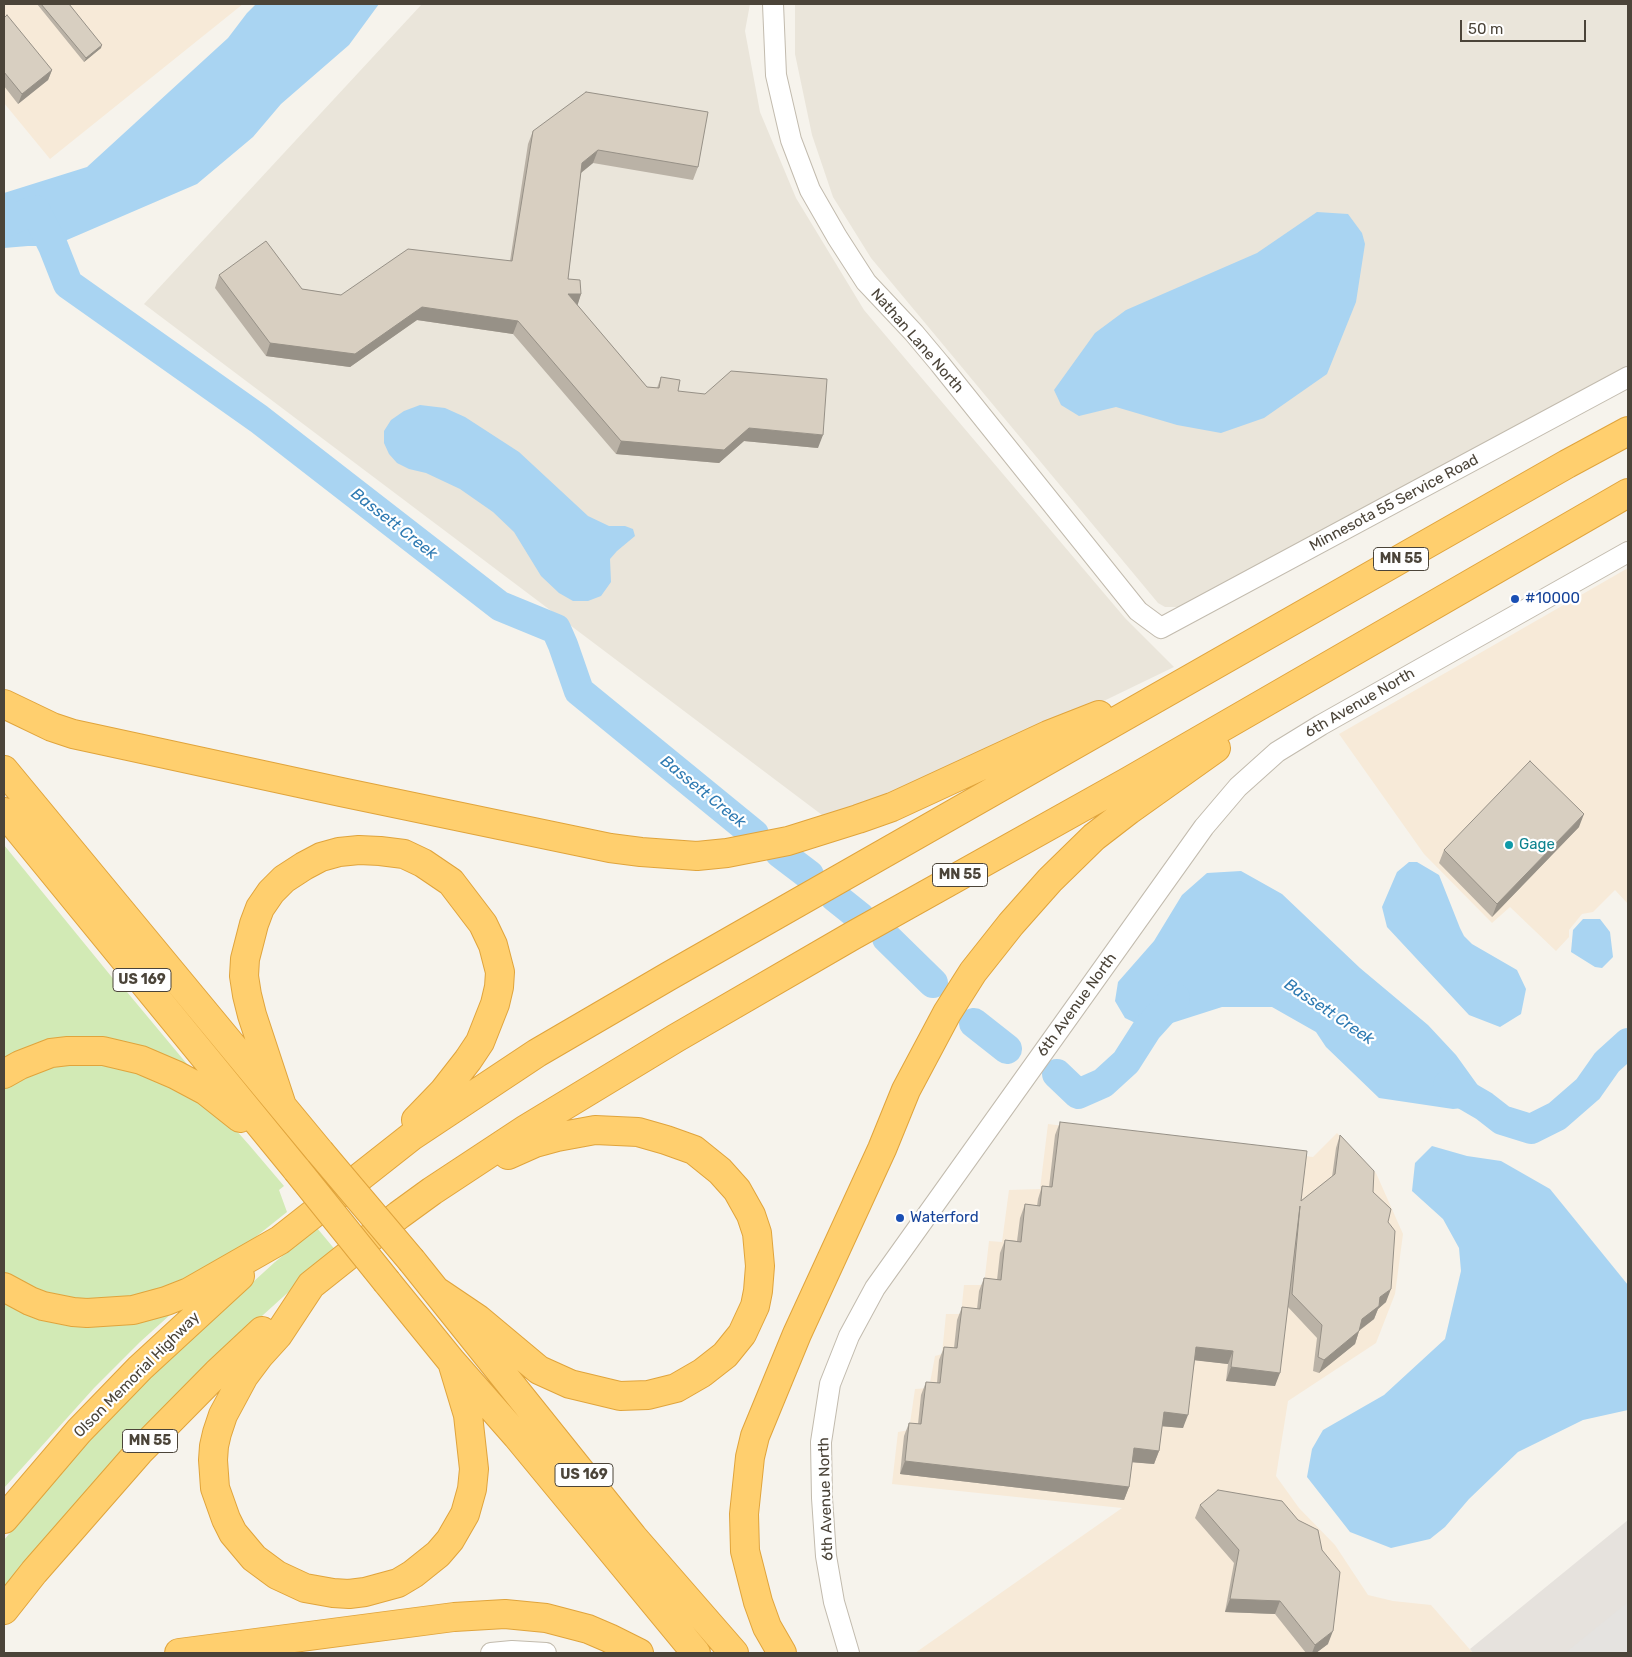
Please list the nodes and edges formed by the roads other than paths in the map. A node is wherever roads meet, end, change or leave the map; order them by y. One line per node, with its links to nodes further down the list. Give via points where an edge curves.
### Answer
1 (773, 4): 6 (street, Nathan Lane North, via 776,75 791,140 810,190 836,237 866,282 940,364 1138,611)
2 (1628, 377): 6 (street, Minnesota 55 Service Road)
3 (1628, 431): 8 (highway, MN 55)
4 (1628, 493): 7 (highway, MN 55)
5 (1628, 552): 31 (street, 6th Avenue North, via 1321,725 1277,752 1238,787 1204,827 879,1282 849,1336 830,1384 821,1442 826,1556 834,1602)
6 (1160, 628)
7 (1330, 664): 16 (highway, MN 55, via 676,1038 526,1129); 30 (highway, via 1129,810 1076,854 1011,924 973,972 947,1013 906,1090 755,1436 744,1514 745,1551 767,1627)
8 (1174, 689): 9 (highway, via 1048,735 892,807 850,822 788,841 697,856 610,848 73,734); 15 (highway, MN 55, via 536,1053 412,1136)
9 (4, 704)
10 (4, 770): 13 (highway, US 169)
11 (4, 812): 14 (highway, US 169)
12 (4, 1074): 14 (highway, via 34,1059 68,1050 103,1051 141,1060 206,1091)
13 (282, 1106): 15 (highway, via 252,1015 244,976 245,959 260,908 284,880 321,856 359,850 404,854 423,863 451,882 483,924 493,944 500,972 499,987 480,1042 468,1060 443,1092); 20 (highway, US 169, bridge)
14 (280, 1150): 21 (highway, US 169, bridge)
15 (365, 1172): 17 (highway, MN 55)
16 (432, 1191): 18 (highway, MN 55); 20 (highway, via 542,1141 595,1130 638,1132 694,1150 730,1181 752,1215 759,1249 755,1306 735,1344 692,1380 648,1396 604,1393 547,1374)
17 (280, 1240): 19 (highway, via 189,1292 133,1310 73,1312 37,1304); 22 (highway, Olson Memorial Highway / MN 55, via 140,1368 79,1431)
18 (311, 1285): 21 (highway, via 278,1335 244,1376 223,1415 214,1446 215,1488 226,1519 248,1552 277,1575 319,1591 341,1594 365,1592 383,1588 412,1574 450,1540 469,1502 474,1468 468,1415); 23 (highway, MN 55, via 139,1452)
19 (4, 1287)
20 (438, 1292): 29 (highway, US 169, via 633,1537)
21 (452, 1362): 28 (highway, US 169)
22 (4, 1519)
23 (4, 1610)
24 (179, 1653): 27 (highway, via 497,1614 567,1623 588,1629)
25 (491, 1653): 26 (street, via 512,1650)
26 (546, 1653)
27 (639, 1653)
28 (696, 1653)
29 (734, 1653)
30 (782, 1653)
31 (849, 1653)

